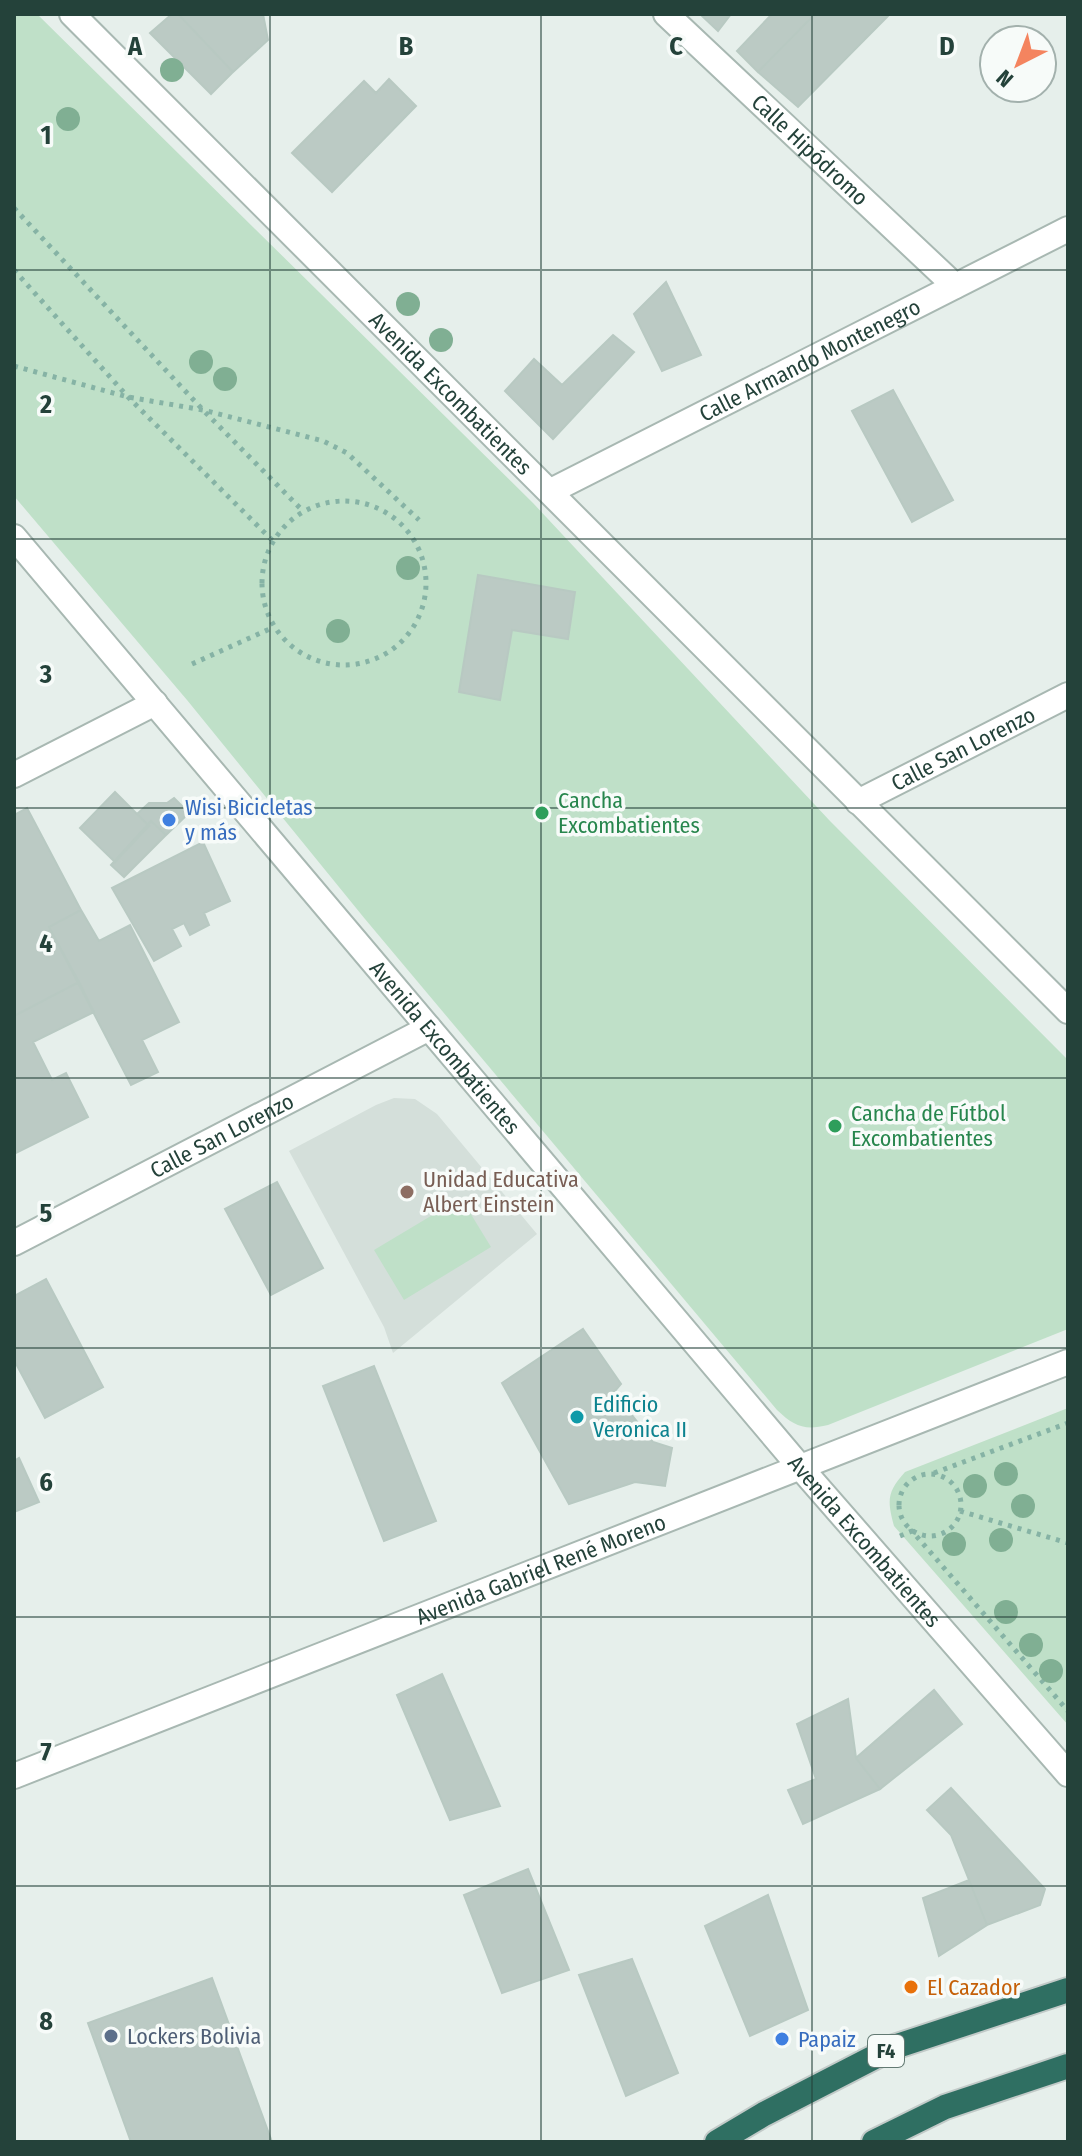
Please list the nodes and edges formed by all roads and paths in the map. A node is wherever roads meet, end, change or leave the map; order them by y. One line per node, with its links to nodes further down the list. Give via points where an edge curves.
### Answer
1 (72, 14): 10 (street, Avenida Excombatientes)
2 (666, 14): 6 (street, Calle Hipódromo)
3 (14, 208): 9 (path)
4 (1068, 229): 6 (street, Calle Armando Montenegro)
5 (14, 270): 8 (path)
6 (955, 286): 10 (street, Calle Armando Montenegro)
7 (14, 366): 8 (path)
8 (128, 397): 9 (path); 14 (path)
9 (203, 410): 11 (path); 12 (path, via 323,441 347,453)
10 (551, 491): 20 (street, Avenida Excombatientes)
11 (303, 511): 14 (path); 15 (path, via 329,502 358,502 384,512 406,529 420,553 426,580 423,607 411,632 392,651 340,666 291,647)
12 (419, 520)
13 (14, 537): 18 (street, Avenida Excombatientes)
14 (273, 541): 15 (path, via 262,569 263,599)
15 (274, 627): 16 (path)
16 (192, 664)
17 (1068, 695): 20 (street, Calle San Lorenzo)
18 (155, 703): 19 (street); 22 (street, Avenida Excombatientes)
19 (14, 775)
20 (858, 802): 21 (street, Avenida Excombatientes)
21 (1068, 1011)
22 (429, 1028): 23 (street, Calle San Lorenzo); 26 (street, Avenida Excombatientes)
23 (14, 1243)
24 (1068, 1362): 26 (street, Avenida Gabriel René Moreno)
25 (1068, 1423): 27 (path)
26 (800, 1467): 33 (street, Avenida Excombatientes); 34 (street, Avenida Gabriel René Moreno)
27 (933, 1473): 28 (path, via 952,1482); 29 (path, via 912,1479 900,1497 900,1516)
28 (960, 1511): 29 (path, via 941,1534 931,1537); 31 (path)
29 (912, 1531): 30 (path); 32 (path)
30 (902, 1535)
31 (1068, 1543)
32 (1068, 1711)
33 (1068, 1774)
34 (14, 1776)
35 (1068, 1990): 37 (highway, F4, via 894,2047)
36 (1068, 2066): 38 (highway, via 945,2107)
37 (717, 2142)
38 (874, 2142)

